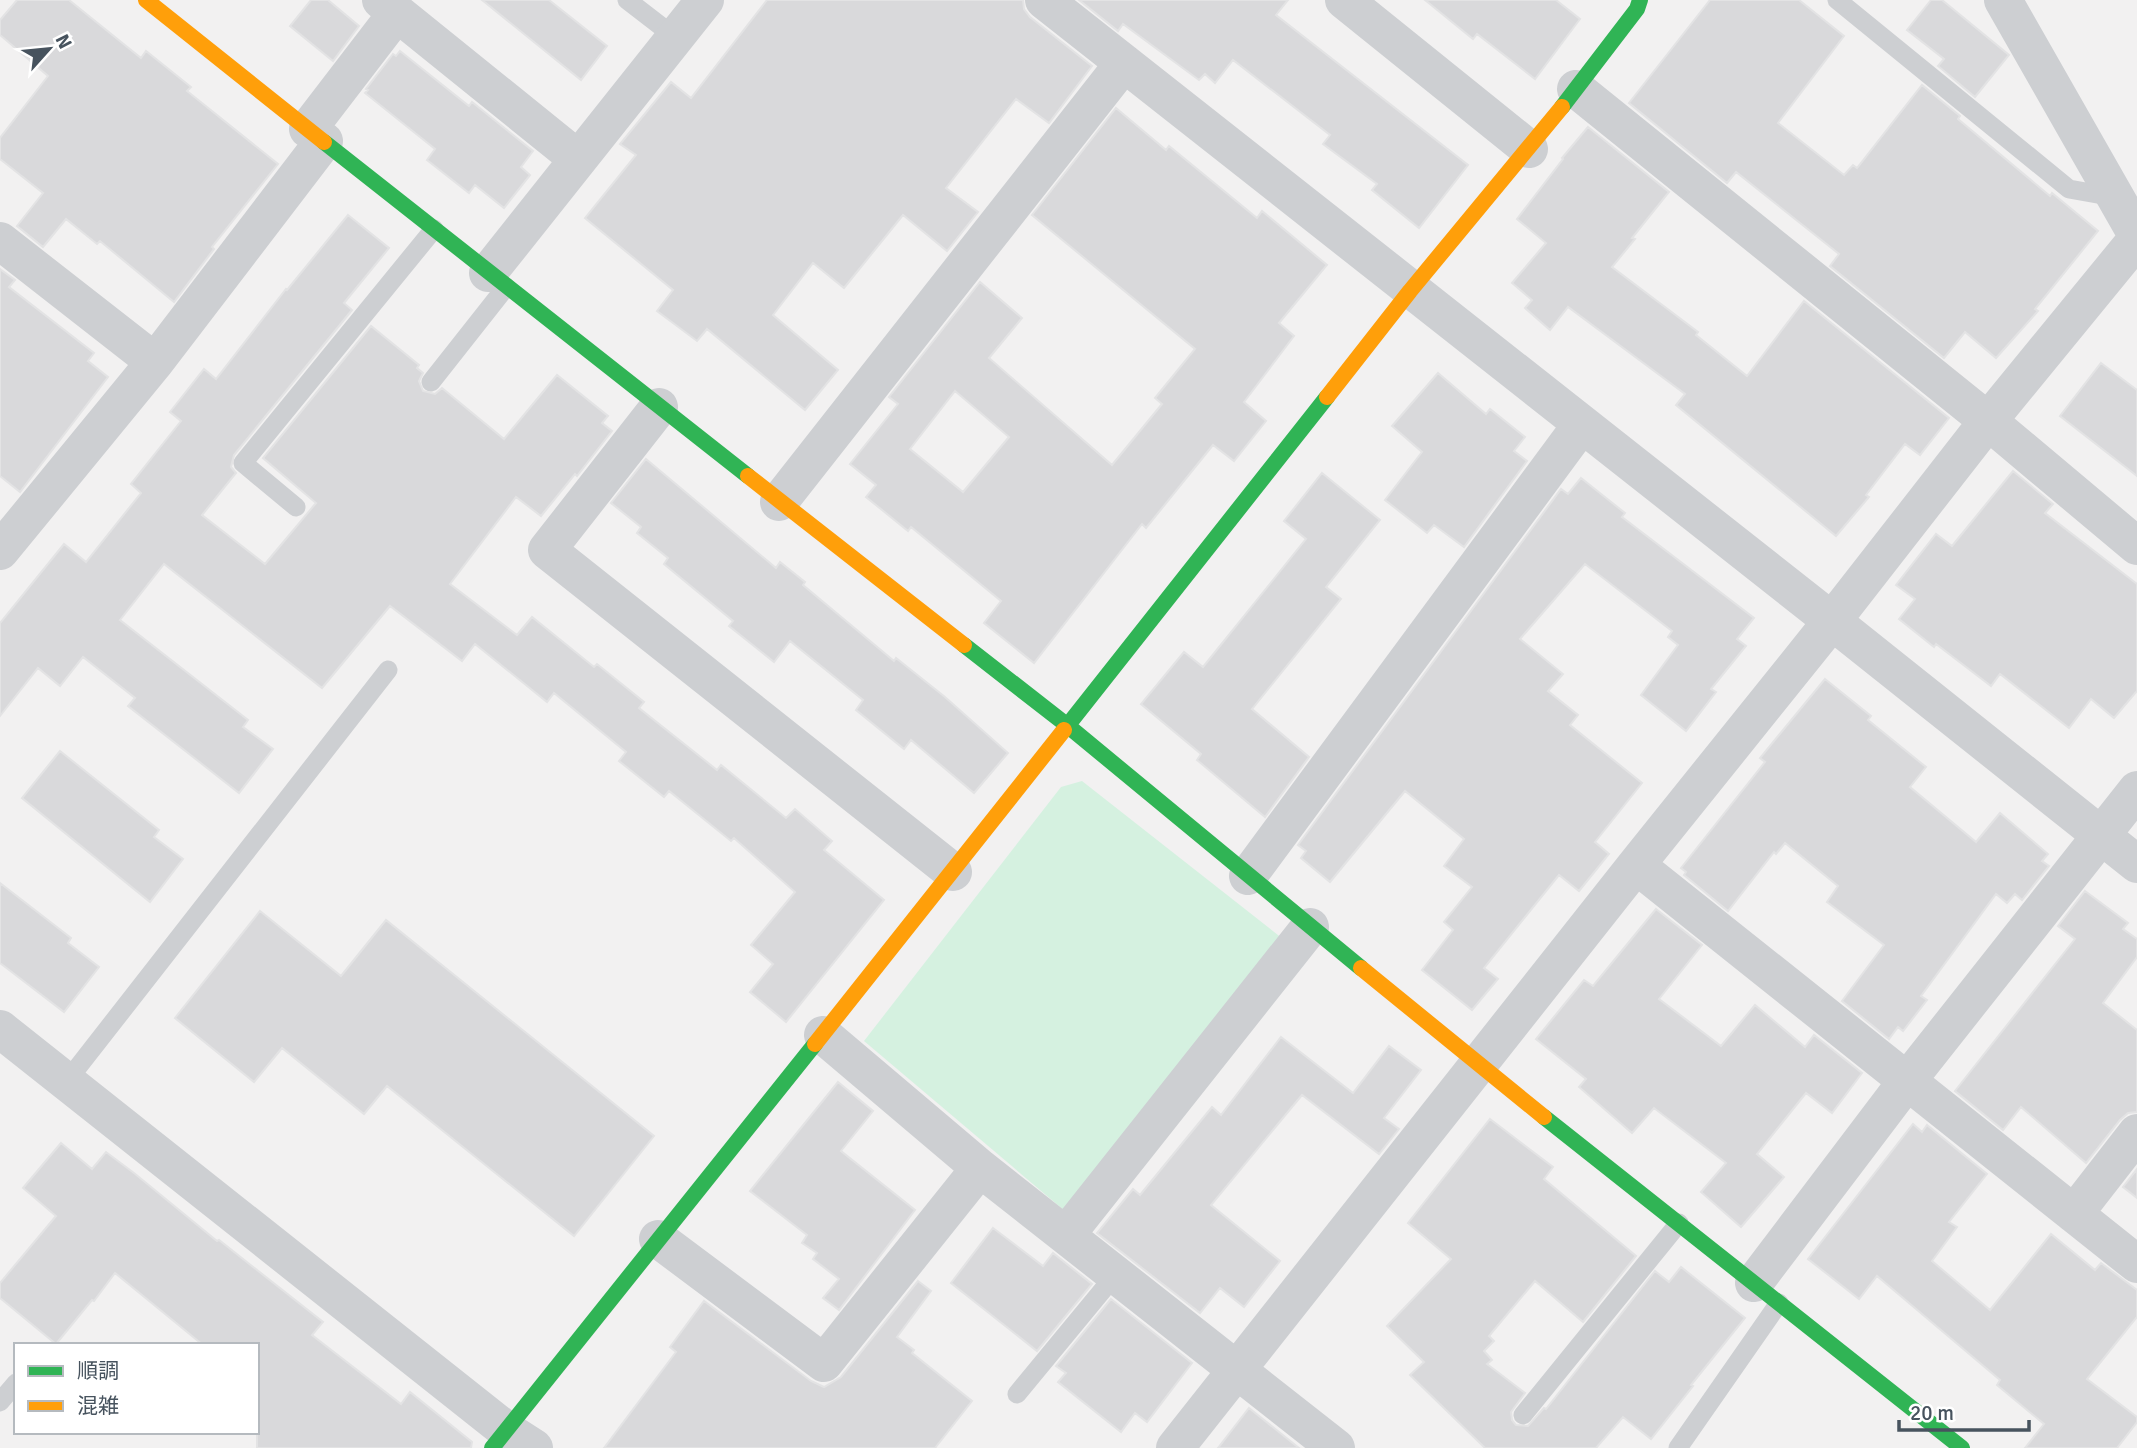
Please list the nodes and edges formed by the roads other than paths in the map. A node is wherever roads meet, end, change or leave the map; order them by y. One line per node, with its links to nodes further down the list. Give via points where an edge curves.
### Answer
1 (146, 0): 13 (street)
2 (627, 0): 10 (lane)
3 (705, 0): 10 (street)
4 (1044, 0): 11 (street)
5 (1344, 0): 14 (street)
6 (1640, 0): 12 (street)
7 (1837, 0): 16 (lane, via 2069,190)
8 (2004, 0): 16 (street)
9 (389, 7): 13 (street); 15 (street)
10 (675, 37): 15 (street)
11 (1124, 63): 21 (street); 27 (street)
12 (1576, 89): 14 (street); 25 (street)
13 (316, 135): 17 (street); 22 (street)
14 (1529, 149): 21 (street)
15 (578, 159): 20 (street)
16 (2115, 197): 18 (street)
17 (434, 229): 20 (street); 28 (lane, via 243,463)
18 (2137, 237): 25 (street)
19 (0, 241): 22 (street)
20 (497, 280): 23 (lane); 24 (street)
21 (1410, 291): 26 (street); 33 (street)
22 (155, 362): 30 (street)
23 (431, 382)
24 (659, 408): 27 (street); 38 (street, via 547,550)
25 (1988, 421): 29 (street); 31 (street)
26 (1582, 424): 31 (street); 39 (street)
27 (779, 502): 33 (street)
28 (296, 507)
29 (2137, 546)
30 (0, 551)
31 (1832, 621): 35 (street); 37 (street)
32 (388, 670): 44 (lane)
33 (1068, 726): 38 (street); 39 (street)
34 (2137, 790): 35 (street)
35 (2101, 835): 36 (street); 45 (street)
36 (2137, 864)
37 (1636, 865): 43 (street); 45 (street)
38 (953, 873): 42 (street)
39 (1248, 876): 40 (street)
40 (1310, 927): 43 (street); 50 (street)
41 (0, 1028): 44 (street)
42 (822, 1035): 47 (street); 51 (street)
43 (1479, 1065): 49 (street); 55 (street)
44 (67, 1081): 60 (street)
45 (1907, 1081): 48 (street); 54 (street)
46 (2137, 1133): 48 (street)
47 (980, 1168): 50 (street); 51 (street, via 824,1363)
48 (2074, 1214): 52 (street)
49 (1679, 1223): 54 (street); 59 (lane)
50 (1066, 1235): 53 (street)
51 (658, 1240): 60 (street)
52 (2137, 1264)
53 (1116, 1274): 55 (street); 57 (lane)
54 (1766, 1293): 63 (lane); 64 (street)
55 (1238, 1369): 61 (street); 62 (street)
56 (14, 1385): 58 (lane)
57 (1017, 1394)
58 (0, 1402)
59 (1523, 1415)
60 (511, 1442)
61 (1175, 1448)
62 (1336, 1448)
63 (1678, 1448)
64 (1962, 1448)

